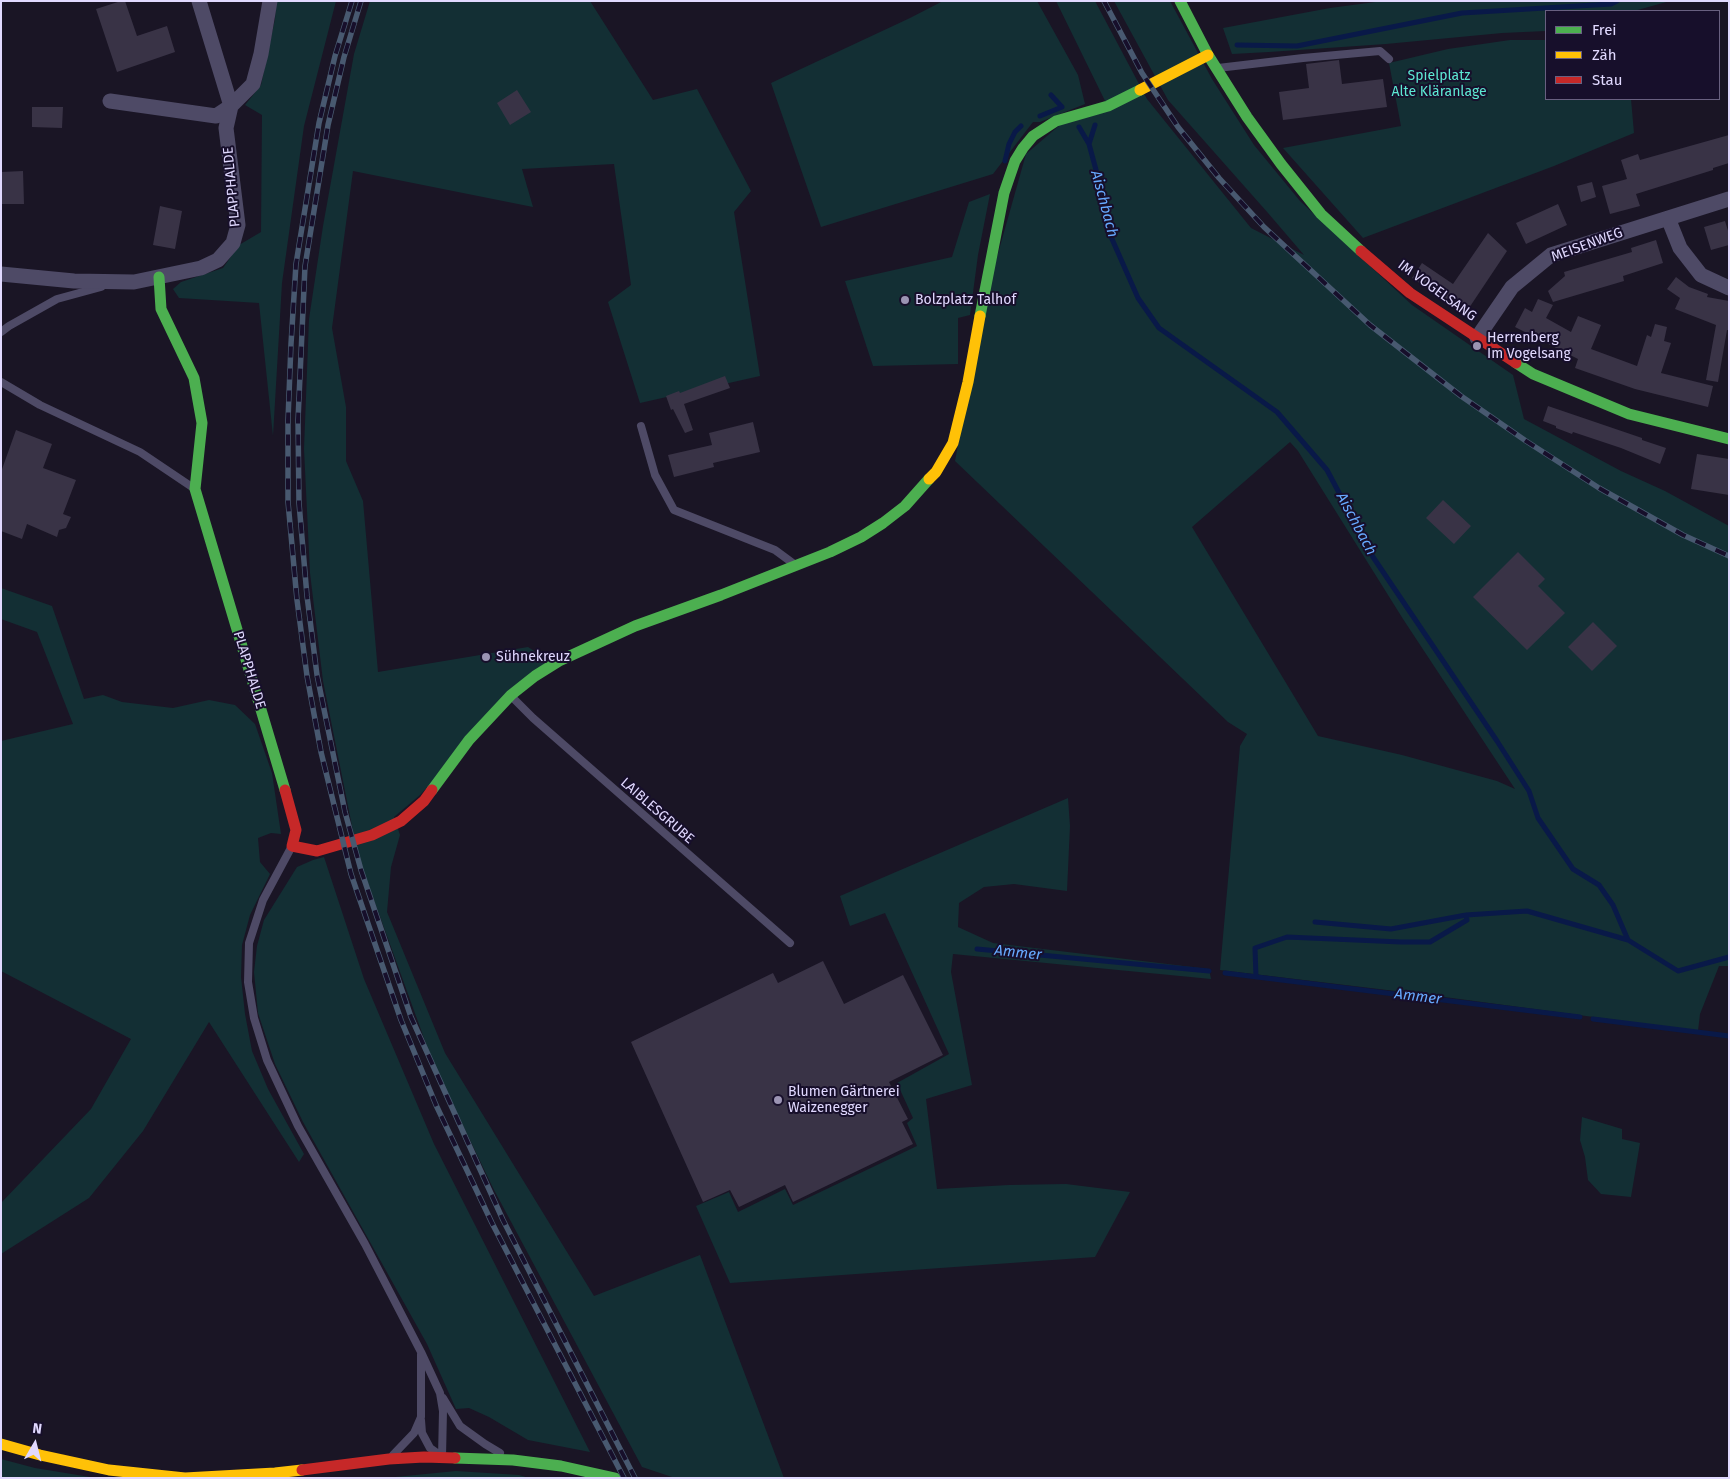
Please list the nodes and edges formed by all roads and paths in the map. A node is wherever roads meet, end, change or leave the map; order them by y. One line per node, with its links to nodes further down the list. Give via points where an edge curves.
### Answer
1 (198, 1): 8 (street, PLAPPHALDE)
2 (270, 1): 8 (street, via 253,84)
3 (1180, 1): 4 (street, IM VOGELSANG)
4 (1208, 55): 6 (street, IM VOGELSANG); 21 (street, via 1108,106 1056,121 1033,136 1023,148 1004,193 962,410 946,457 924,487 883,524)
5 (1389, 59): 6 (lane, via 1380,51)
6 (1216, 68): 16 (street, IM VOGELSANG, via 1247,117 1321,214 1410,293)
7 (110, 101): 8 (street, via 216,116)
8 (231, 106): 12 (street, PLAPPHALDE, via 226,128 238,224 233,244 218,260 201,268)
9 (1729, 199): 10 (street, MEISENWEG)
10 (1668, 218): 14 (street, via 1680,248 1701,275); 16 (street, MEISENWEG, via 1551,255 1512,287)
11 (1, 274): 13 (street, PLAPPHALDE, via 74,281)
12 (158, 277): 13 (street, PLAPPHALDE); 20 (street, PLAPPHALDE, via 161,308 194,378 202,423)
13 (134, 282): 15 (lane, via 94,288 57,299)
14 (1729, 288)
15 (1, 332)
16 (1477, 338): 19 (street, IM VOGELSANG, via 1533,374 1629,414)
17 (1, 382): 20 (lane, via 40,405 140,452)
18 (641, 426): 21 (lane, via 655,475 674,510 775,550)
19 (1729, 439)
20 (195, 489): 23 (street, PLAPPHALDE, via 280,770 296,830)
21 (796, 566): 22 (street, via 597,642 559,661)
22 (511, 695): 23 (street, via 469,740 424,801 401,821 372,836 317,851); 24 (lane, LAIBLESGRUBE, via 539,724)
23 (292, 846): 25 (lane, PLAPPHALDE, via 263,900 249,943 248,982 254,1018 267,1060 298,1126)
24 (790, 942)
25 (422, 1352): 26 (lane, PLAPPHALDE); 27 (lane)
26 (440, 1393): 29 (lane); 31 (lane, via 460,1426)
27 (421, 1417): 29 (lane, via 422,1433 430,1448); 30 (lane, via 414,1433)
28 (1, 1444): 30 (street, via 109,1470 185,1478 275,1473)
29 (442, 1457): 30 (street); 31 (street)
30 (390, 1459)
31 (513, 1460): 32 (street)
32 (615, 1478)

